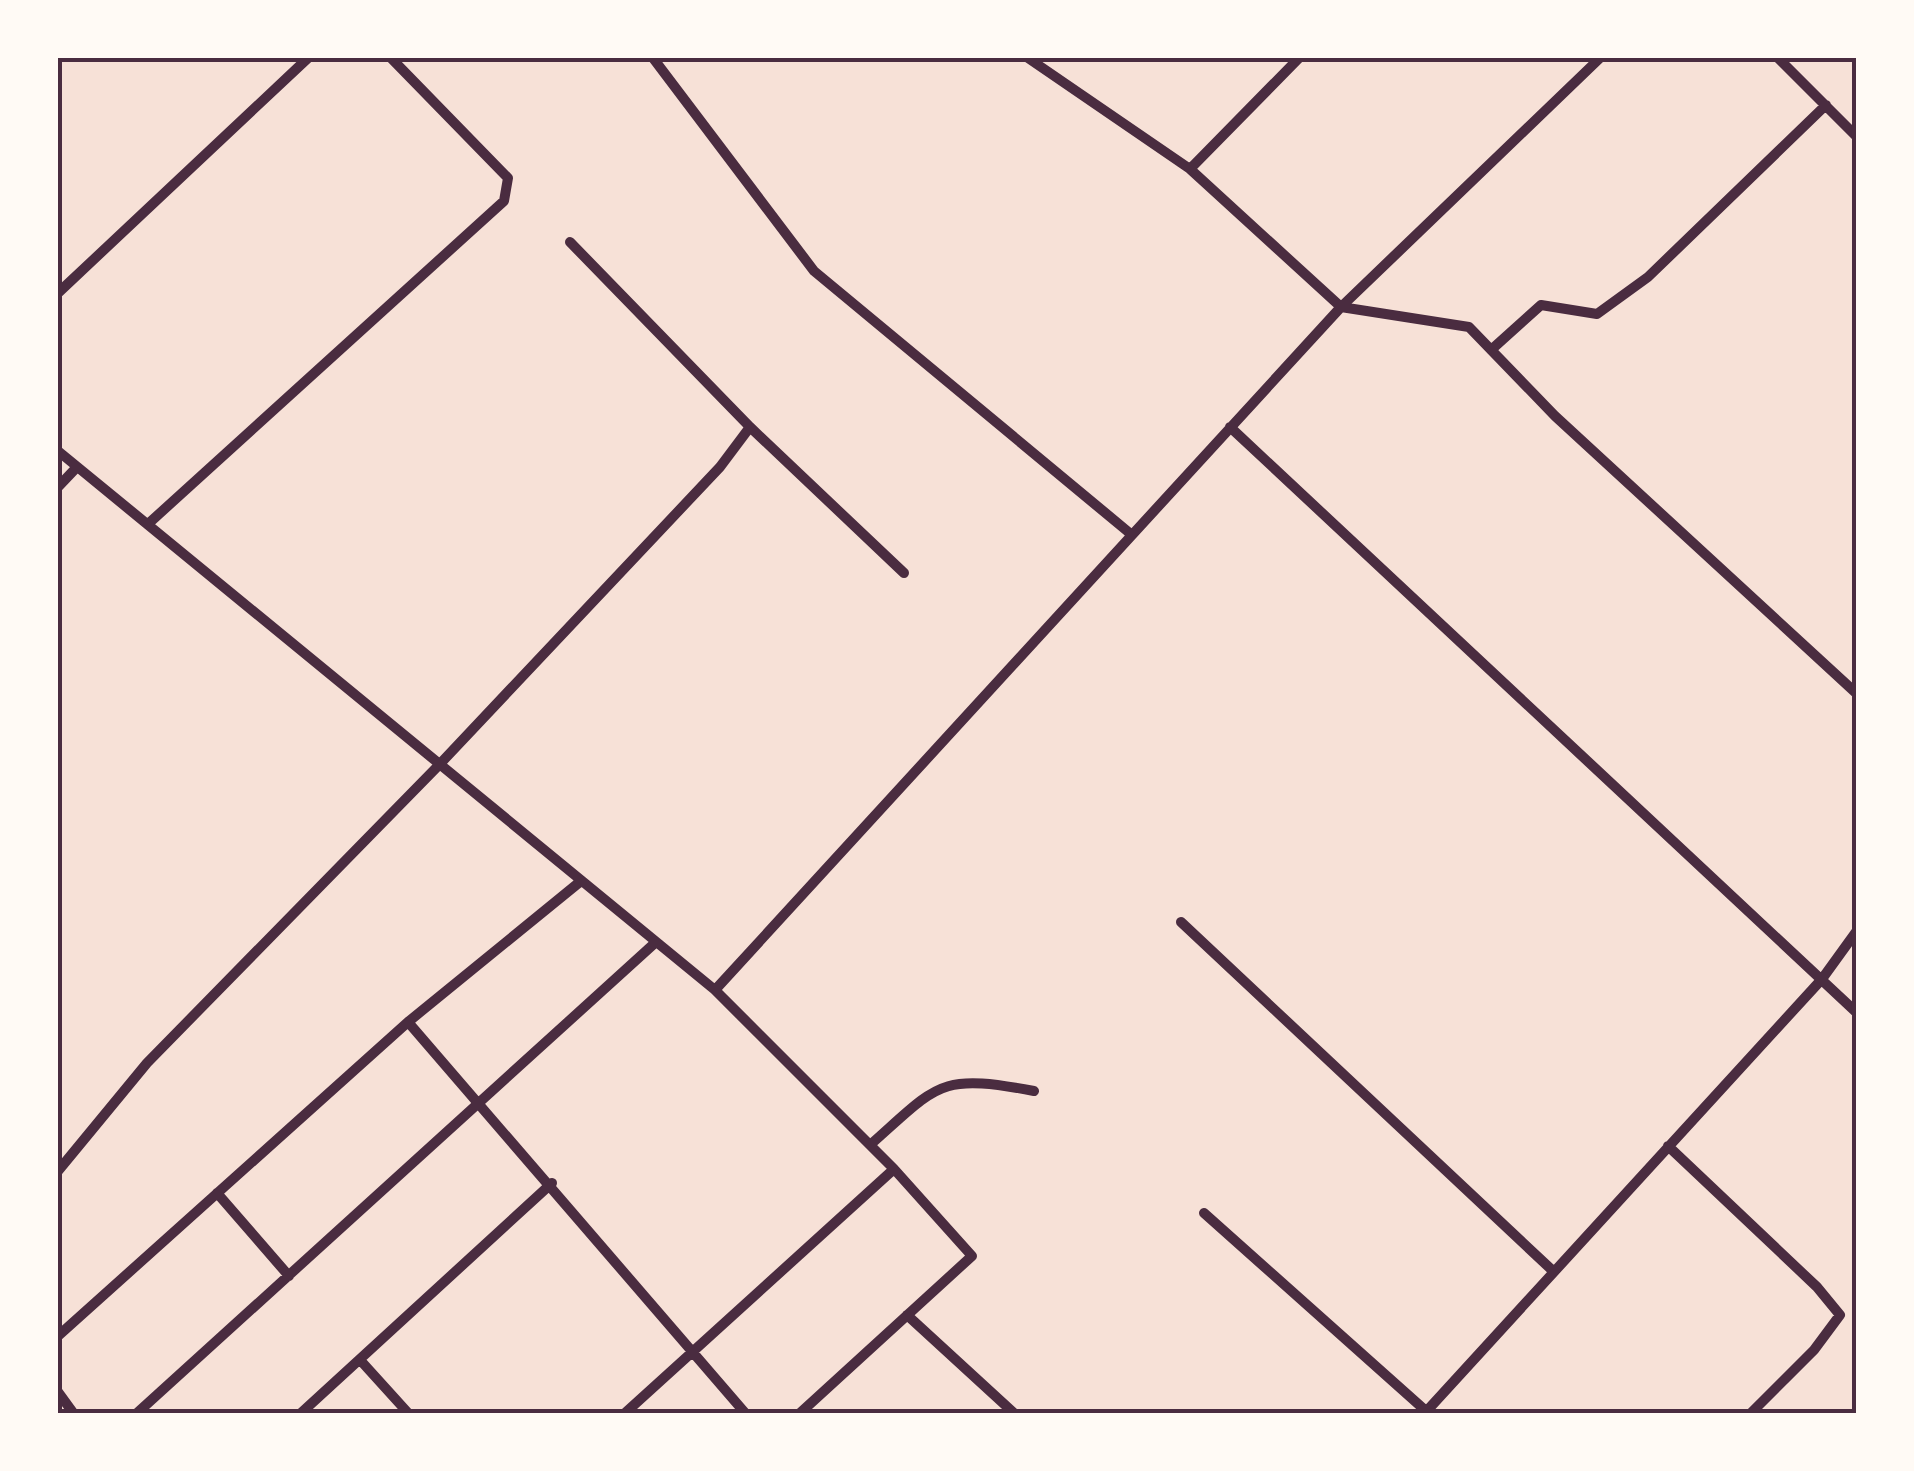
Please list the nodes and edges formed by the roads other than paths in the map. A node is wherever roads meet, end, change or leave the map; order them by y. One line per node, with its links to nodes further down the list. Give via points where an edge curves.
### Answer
1 (308, 58): 12 (street)
2 (391, 58): 20 (street, via 508,178 504,201)
3 (653, 58): 21 (street, via 814,271)
4 (1028, 58): 10 (street)
5 (1299, 58): 10 (street)
6 (1600, 58): 13 (street)
7 (1778, 58): 8 (street)
8 (1826, 105): 9 (street); 14 (street, via 1648,277 1596,314 1540,305)
9 (1856, 136)
10 (1190, 169): 13 (street)
11 (570, 242): 15 (street)
12 (58, 293)
13 (1341, 307): 14 (street, via 1469,327); 16 (street)
14 (1491, 350): 23 (street)
15 (750, 426): 22 (street); 24 (street, via 720,467)
16 (1230, 427): 21 (street); 29 (street)
17 (58, 451): 18 (street)
18 (76, 467): 19 (street); 20 (street)
19 (58, 487)
20 (148, 524): 24 (street)
21 (1132, 535): 30 (street)
22 (904, 574)
23 (1856, 693)
24 (438, 766): 25 (street); 38 (street, via 147,1063)
25 (582, 881): 28 (street); 32 (street)
26 (1181, 922): 42 (street)
27 (1856, 932): 29 (street)
28 (656, 942): 30 (street); 34 (street)
29 (1822, 979): 31 (street); 36 (street)
30 (715, 990): 35 (street)
31 (1856, 1012)
32 (408, 1022): 34 (street); 40 (street)
33 (1034, 1091): 35 (street, via 953,1082 936,1087)
34 (476, 1103): 39 (street); 43 (street)
35 (870, 1145): 37 (street)
36 (1668, 1146): 42 (street); 58 (street, via 1840,1314)
37 (894, 1169): 44 (street, via 972,1256); 46 (street)
38 (58, 1172)
39 (552, 1183): 46 (street); 47 (street)
40 (217, 1193): 43 (street); 45 (street)
41 (1204, 1213): 49 (street)
42 (1553, 1271): 49 (street)
43 (289, 1276): 51 (street)
44 (907, 1315): 56 (street); 57 (street)
45 (58, 1336)
46 (696, 1350): 54 (street); 55 (street)
47 (360, 1360): 52 (street); 53 (street)
48 (58, 1392): 50 (street)
49 (1425, 1412)
50 (74, 1414)
51 (136, 1414)
52 (300, 1414)
53 (409, 1414)
54 (624, 1414)
55 (746, 1414)
56 (800, 1414)
57 (1015, 1414)
58 (1750, 1414)

